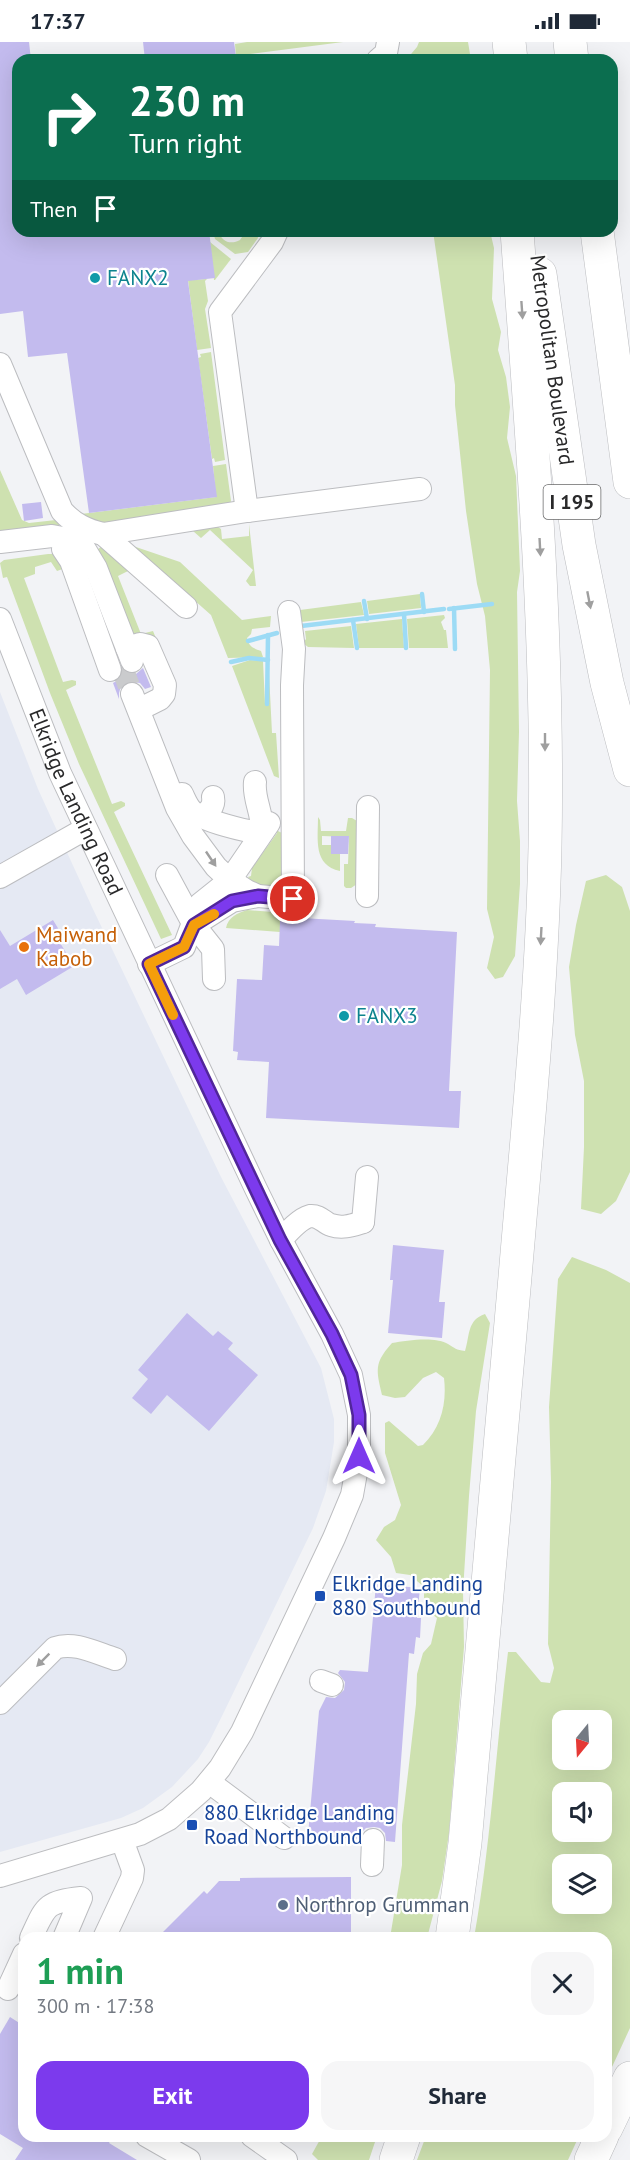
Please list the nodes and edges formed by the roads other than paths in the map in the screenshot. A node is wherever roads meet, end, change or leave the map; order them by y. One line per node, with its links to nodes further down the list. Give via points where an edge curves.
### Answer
1 (274, 237): 10 (street, via 220,312)
2 (517, 237): 46 (highway, one-way to 46, via 544,626 543,912 535,1050 465,1844)
3 (535, 237): 18 (highway, Metropolitan Boulevard / I 195, one-way to 18, via 579,545 607,683)
4 (600, 237): 7 (highway)
5 (600, 237): 8 (highway, I 195)
6 (0, 364): 11 (street, via 62,511 73,522)
7 (630, 365)
8 (630, 482)
9 (420, 489): 10 (street)
10 (247, 512): 11 (street)
11 (103, 534): 14 (street)
12 (0, 542): 17 (street, via 52,536 84,548 96,568)
13 (0, 555): 17 (street, via 47,548 63,549 78,558)
14 (186, 607)
15 (289, 612): 20 (street, via 294,649)
16 (0, 619): 23 (street, Elkridge Landing Road, via 45,739)
17 (122, 661): 22 (street, via 140,644 148,646 165,685 165,694 160,699 136,697)
18 (630, 770)
19 (213, 797): 22 (street, via 210,810)
20 (292, 806): 24 (street); 24 (street, via 270,798 255,782); 28 (street, via 293,899)
21 (368, 807): 29 (street)
22 (197, 826): 24 (street); 27 (street, one-way to 27, via 216,867)
23 (85, 829): 26 (street); 31 (street, Elkridge Landing Road)
24 (262, 832): 27 (street)
25 (167, 875): 30 (street)
26 (0, 877)
27 (230, 880): 28 (street); 30 (street, via 200,904)
28 (258, 896): 30 (street, via 232,901)
29 (367, 896)
30 (194, 925): 31 (street, via 184,947); 32 (street, via 213,949)
31 (149, 964): 34 (street, Elkridge Landing Road)
32 (214, 979)
33 (367, 1178): 34 (street, via 363,1222 348,1227 330,1225 310,1216)
34 (280, 1240): 37 (street, Elkridge Landing Road, via 351,1375 359,1415 359,1456 352,1495 334,1538 242,1732)
35 (115, 1659): 36 (street, one-way to 36, via 79,1647 55,1648)
36 (0, 1703)
37 (209, 1782): 38 (street); 39 (street, Elkridge Landing Road, via 169,1819)
38 (284, 1838)
39 (122, 1840): 42 (street, Elkridge Landing Road); 45 (street, via 133,1870 132,1878)
40 (373, 1840): 41 (street)
41 (372, 1864)
42 (0, 1876)
43 (34, 1932): 44 (street, via 48,1906 58,1900 81,1898)
44 (67, 1932)
45 (107, 1932)
46 (453, 1932)
47 (18, 1972): 48 (street)
48 (11, 1992)
49 (630, 2078): 50 (highway)
50 (612, 2116)
51 (158, 2142): 55 (street)
52 (402, 2142): 57 (highway)
53 (599, 2142): 58 (highway)
54 (259, 2147): 56 (street)
55 (189, 2160)
56 (286, 2160)
57 (396, 2160)
58 (591, 2160)

